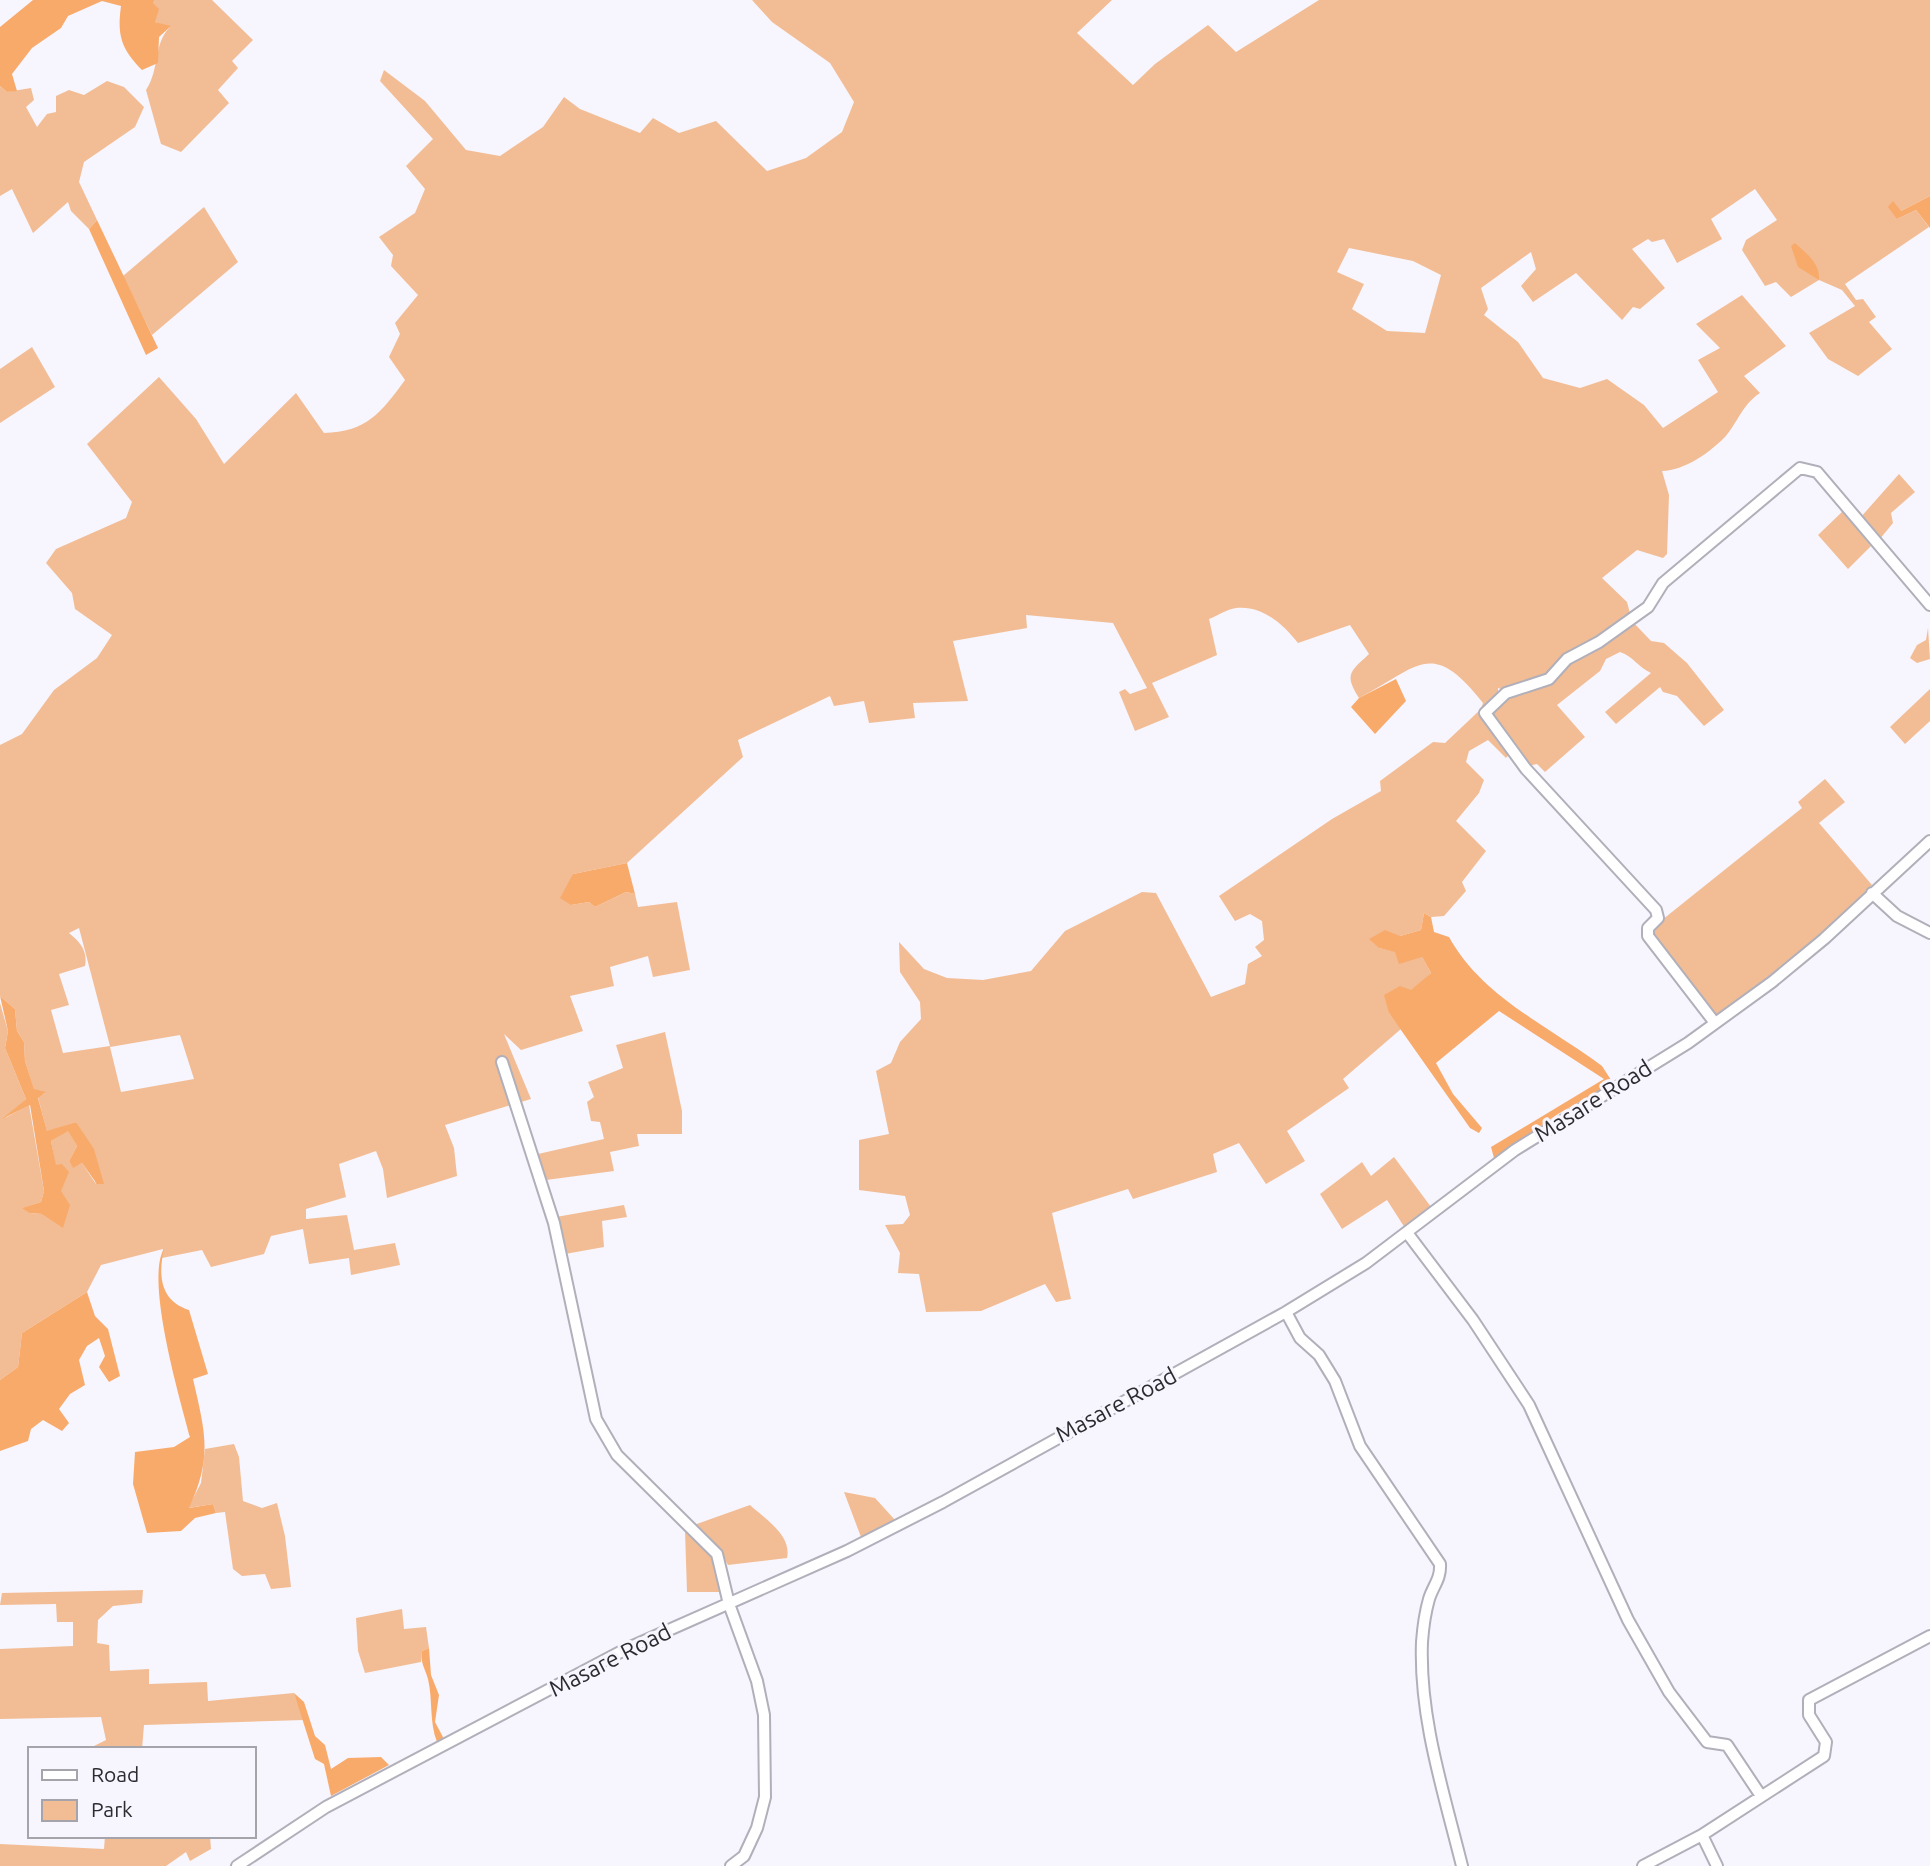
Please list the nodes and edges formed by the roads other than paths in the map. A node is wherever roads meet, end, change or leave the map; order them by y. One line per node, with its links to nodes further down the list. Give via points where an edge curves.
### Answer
1 (1930, 605): 5 (street, via 1822,478 1800,468 1663,583 1648,607 1567,659 1549,678 1506,693 1485,713 1526,769 1656,910 1658,918 1648,928 1648,936)
2 (1930, 841): 3 (street, Masare Road)
3 (1872, 893): 4 (street, via 1897,916); 5 (street, Masare Road, via 1793,965)
4 (1930, 933)
5 (1715, 1023): 7 (street, Masare Road, via 1515,1150)
6 (502, 1062): 9 (street, via 554,1223 596,1419 617,1455 713,1548 721,1562)
7 (1408, 1234): 8 (street, Masare Road); 11 (street, via 1529,1405 1628,1620 1669,1692 1707,1742 1727,1745)
8 (1286, 1312): 9 (street, Masare Road, via 943,1502); 15 (street, via 1300,1338 1319,1355 1335,1381 1360,1446 1440,1564 1423,1626 1424,1695)
9 (729, 1604): 13 (street, Masare Road, via 626,1649 326,1807); 14 (street, via 757,1681 764,1714 766,1769 757,1828 744,1856)
10 (1930, 1636): 11 (street, via 1812,1698 1807,1709 1826,1742 1826,1753)
11 (1761, 1796): 12 (street)
12 (1702, 1835): 16 (street); 17 (street)
13 (237, 1866)
14 (731, 1866)
15 (1462, 1866)
16 (1643, 1866)
17 (1717, 1866)

